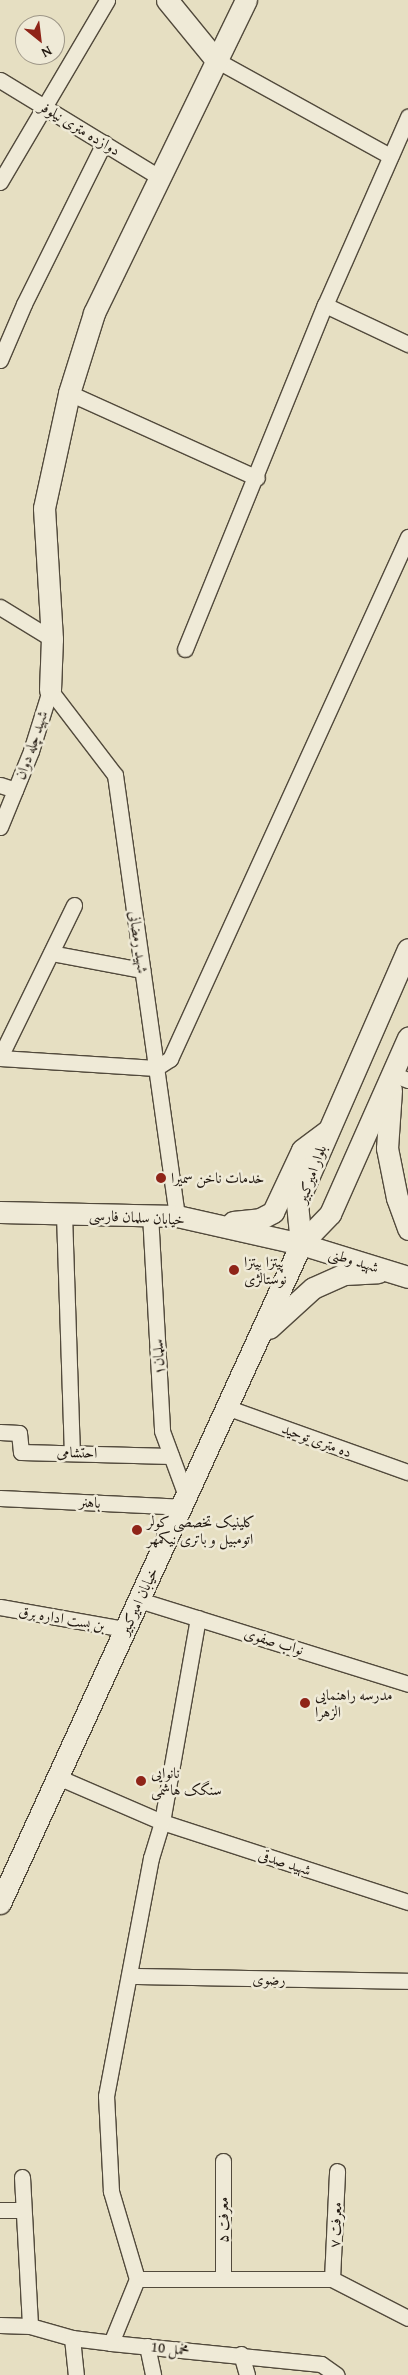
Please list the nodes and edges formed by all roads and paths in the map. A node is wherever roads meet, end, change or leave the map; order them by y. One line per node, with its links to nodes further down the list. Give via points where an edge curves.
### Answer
1 (107, 0): 6 (street)
2 (167, 0): 4 (main road)
3 (246, 0): 4 (main road)
4 (216, 60): 9 (street); 10 (main road)
5 (0, 80): 6 (street, دوازده متری نیلوفر)
6 (45, 107): 8 (street, دوازده متری نیلوفر); 11 (street)
7 (408, 118): 9 (street)
8 (104, 143): 10 (street, دوازده متری نیلوفر); 14 (street, via 24,304)
9 (390, 156): 12 (street)
10 (159, 177): 15 (main road, via 94,313)
11 (0, 182)
12 (325, 305): 13 (street); 16 (street)
13 (408, 344)
14 (0, 360)
15 (69, 393): 16 (street); 19 (main road, via 44,508)
16 (257, 478): 20 (street)
17 (408, 537): 31 (street, via 176,1053)
18 (0, 607): 19 (street)
19 (52, 639): 21 (main road)
20 (185, 649)
21 (50, 690): 23 (street, شهید چله دوان); 28 (street, شهید رمضانی, via 116,775)
22 (0, 786): 23 (street)
23 (16, 790): 24 (street, شهید چله دوان)
24 (0, 827)
25 (74, 905): 27 (street)
26 (408, 949): 33 (main road, بلوار امیرکبیر)
27 (51, 952): 28 (street); 30 (street)
28 (142, 970): 31 (street, شهید رمضانی)
29 (408, 1038): 32 (main road, بلوار امیرکبیر)
30 (0, 1057): 31 (street)
31 (156, 1068): 37 (street, شهید رمضانی)
32 (400, 1077): 39 (main road, via 387,1148 397,1198); 40 (main road, بلوار امیرکبیر, via 330,1214)
33 (327, 1131): 38 (main road, via 302,1150 273,1212 260,1219); 40 (main road, بلوار امیرکبیر, via 297,1203)
34 (0, 1212): 35 (main road, خیابان سلمان فارسی)
35 (64, 1214): 36 (main road, خیابان سلمان فارسی); 45 (street)
36 (150, 1214): 37 (main road, خیابان سلمان فارسی); 46 (street, سلمان۱, via 162,1431)
37 (177, 1216): 38 (main road, خیابان سلمان فارسی)
38 (216, 1224): 40 (main road, خیابان سلمان فارسی)
39 (408, 1229)
40 (301, 1244): 41 (main road, شهید وطنی); 42 (main road, خیابان امیرکبیر)
41 (398, 1274): 42 (main road, via 345,1274 313,1288 276,1319)
42 (255, 1346): 43 (main road, خیابان امیرکبیر)
43 (226, 1407): 47 (street, ده متری توحید); 49 (main road, خیابان امیرکبیر)
44 (0, 1432): 45 (street, احتشامی, via 19,1433 21,1452)
45 (72, 1451): 46 (street, احتشامی)
46 (171, 1456): 49 (street, سلمان۱)
47 (408, 1472)
48 (0, 1498): 49 (street, باهنر)
49 (183, 1501): 50 (main road, خیابان امیرکبیر)
50 (138, 1600): 52 (street, نواب صفوی); 53 (main road, خیابان امیرکبیر)
51 (0, 1608): 53 (street, بن بست اداره برق)
52 (198, 1618): 54 (street, نواب صفوی); 56 (street)
53 (125, 1629): 55 (main road, خیابان امیرکبیر)
54 (408, 1684)
55 (58, 1777): 56 (street, شهید صدقی); 58 (main road, خیابان امیرکبیر)
56 (162, 1822): 57 (street, شهید صدقی); 59 (street, via 151,1858)
57 (408, 1902)
58 (0, 1903)
59 (130, 1976): 60 (street, رضوی); 66 (street, via 106,2096 110,2191)
60 (408, 1981)
61 (223, 2161): 67 (street, معرفت ۵)
62 (337, 2171): 68 (street, معرفت ۷)
63 (22, 2177): 65 (street)
64 (0, 2210): 65 (street)
65 (23, 2210): 71 (street)
66 (137, 2278): 67 (street); 73 (street)
67 (223, 2279): 68 (street)
68 (332, 2279): 69 (street)
69 (407, 2316)
70 (0, 2325): 71 (street, مخمل 10)
71 (30, 2326): 72 (street, مخمل 10)
72 (72, 2338): 73 (street, مخمل 10); 76 (street)
73 (111, 2343): 74 (street, مخمل 10)
74 (147, 2346): 75 (street, مخمل 10); 77 (street)
75 (241, 2354): 78 (street); 79 (street, مخمل 10, via 321,2364)
76 (76, 2375)
77 (153, 2375)
78 (246, 2375)
79 (337, 2375)

